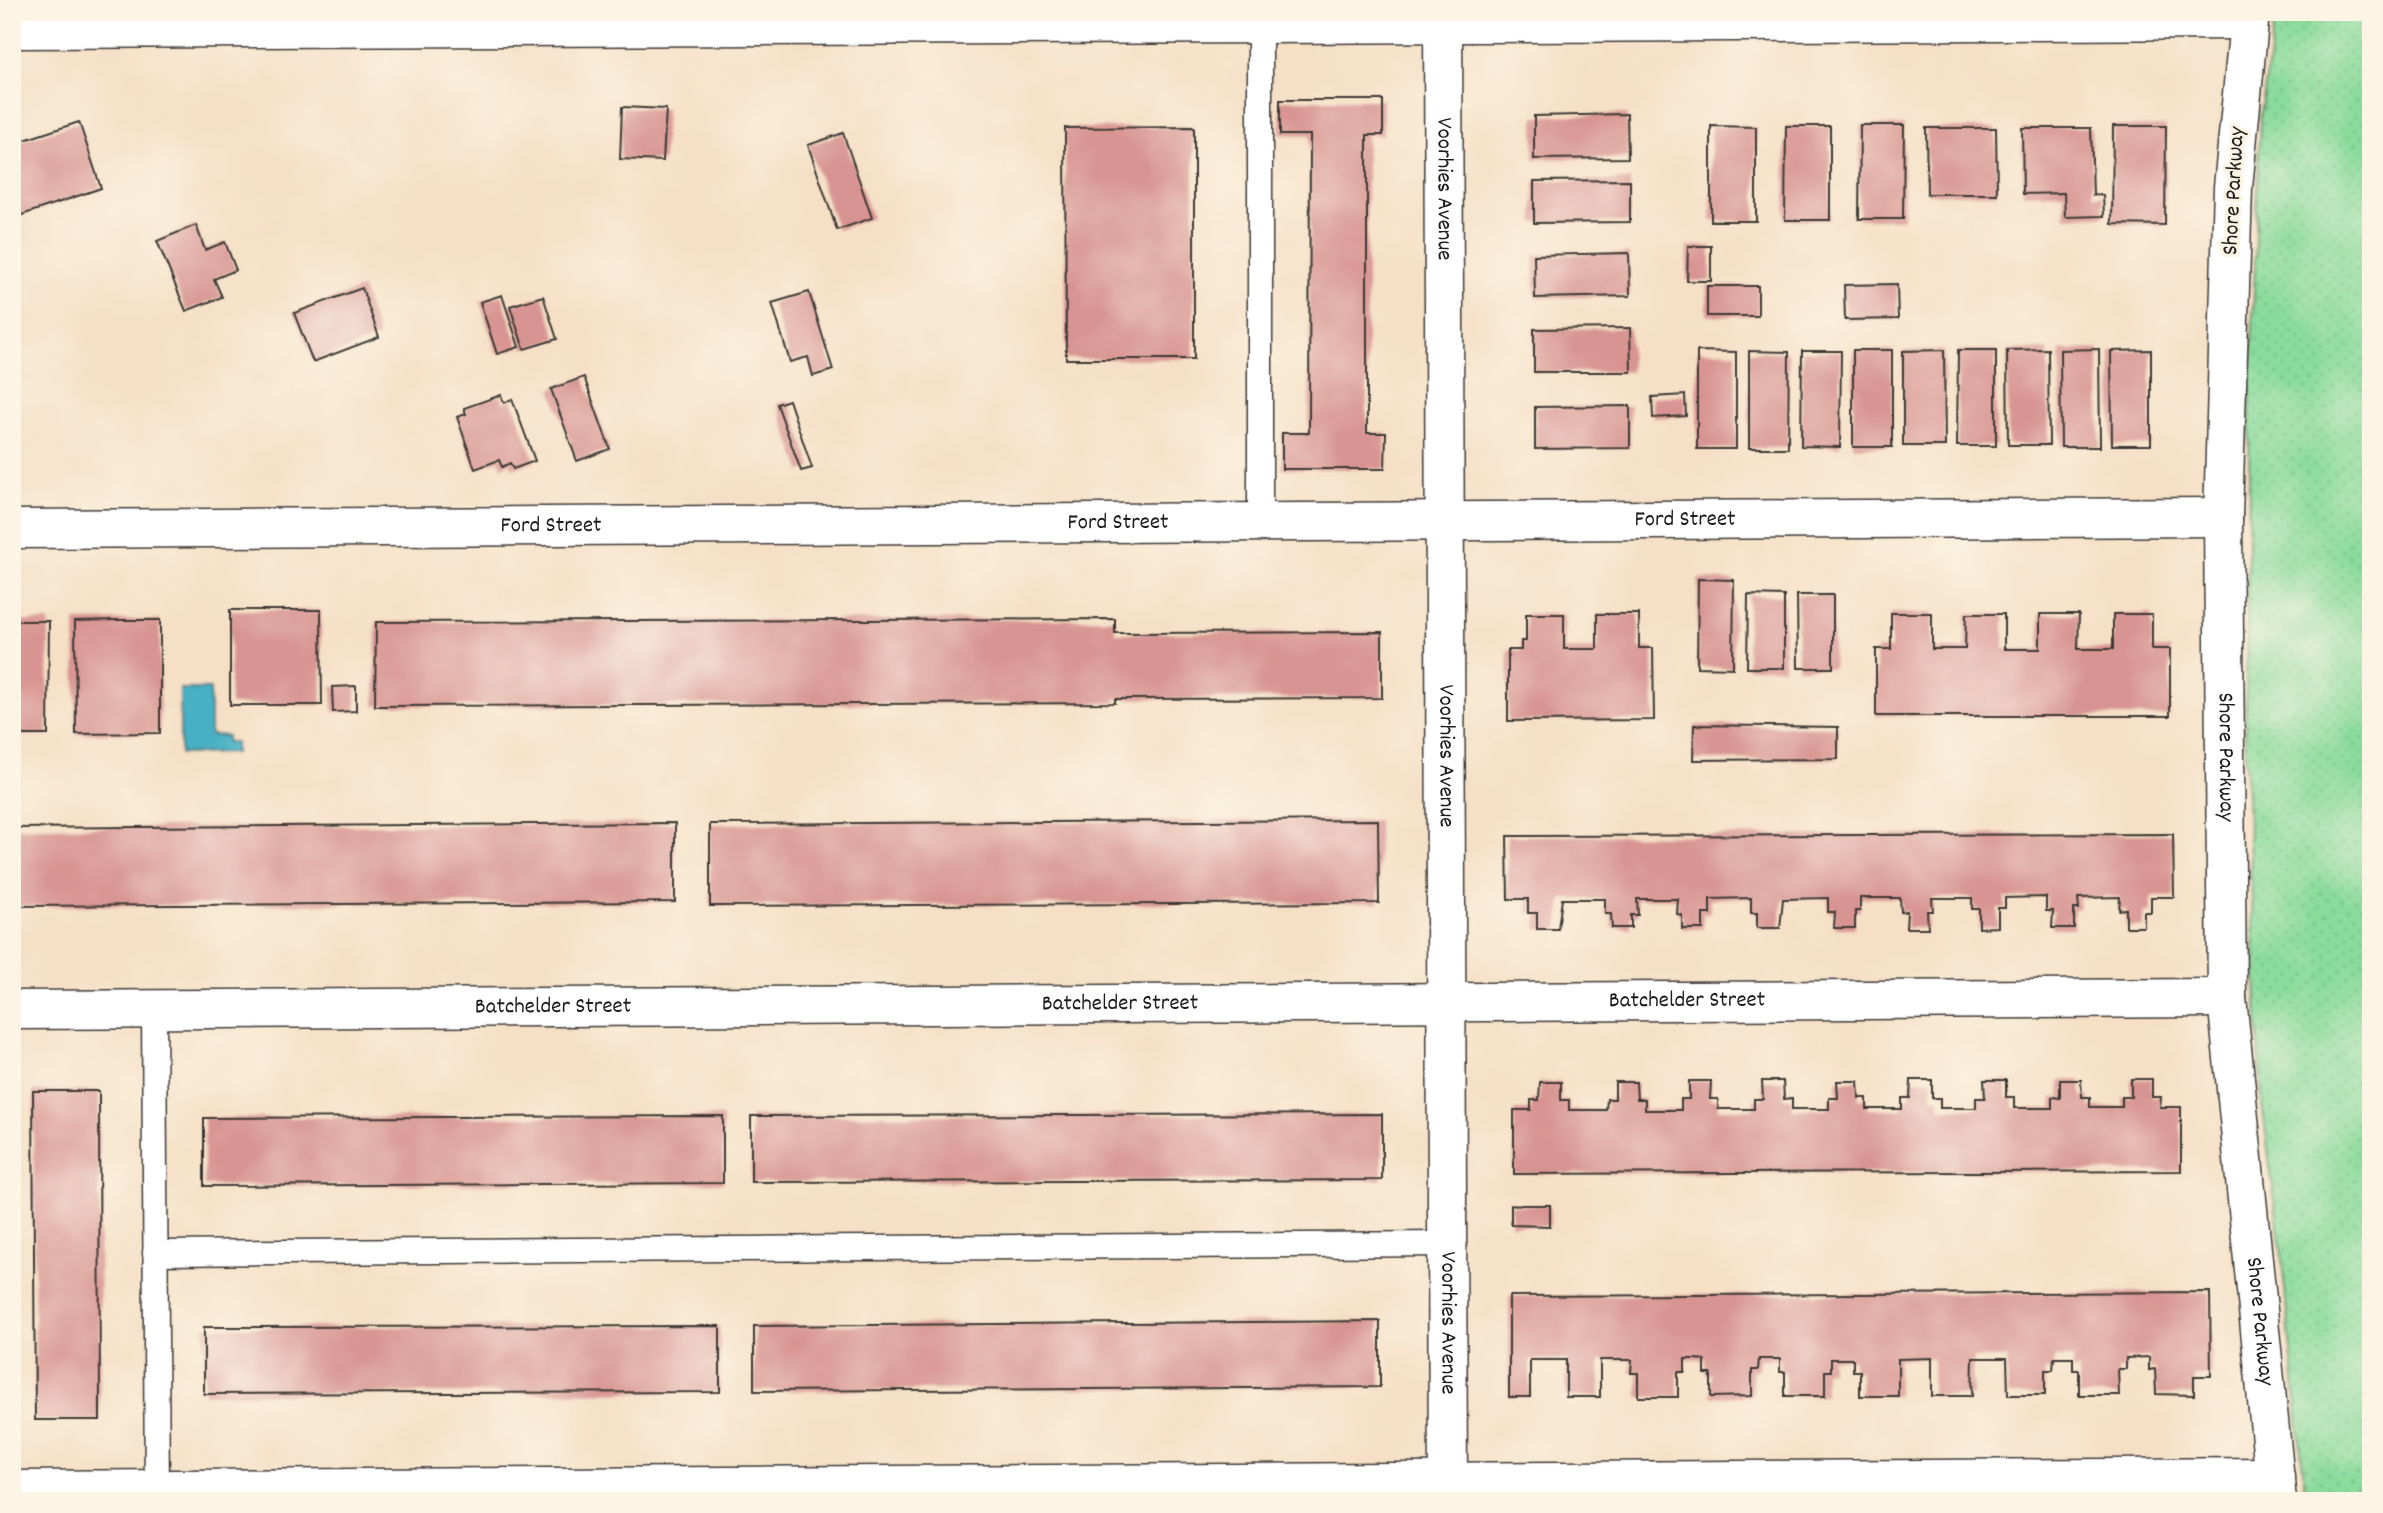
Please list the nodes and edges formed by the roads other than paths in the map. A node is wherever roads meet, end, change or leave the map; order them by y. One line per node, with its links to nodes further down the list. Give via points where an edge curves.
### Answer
1 (2249, 16): 2 (street); 5 (street, Shore Parkway, via 2233,187)
2 (1443, 18): 3 (street); 7 (street, Voorhies Avenue)
3 (1260, 24): 4 (street); 6 (lane)
4 (12, 29)
5 (2223, 517): 7 (street, Ford Street); 9 (street, Shore Parkway)
6 (1260, 522): 7 (street, Ford Street); 8 (street, Ford Street)
7 (1445, 522): 10 (street, Voorhies Avenue)
8 (12, 529)
9 (2227, 998): 10 (street, Batchelder Street); 15 (street, Shore Parkway)
10 (1447, 1002): 11 (street, Batchelder Street); 13 (street, Voorhies Avenue)
11 (154, 1008): 12 (street, Batchelder Street); 14 (lane)
12 (12, 1010)
13 (1447, 1244): 14 (lane); 17 (street, Voorhies Avenue)
14 (155, 1254): 19 (lane)
15 (2276, 1489): 17 (street)
16 (12, 1490): 19 (street)
17 (1448, 1491): 18 (street)
18 (1193, 1492): 19 (street)
19 (156, 1495)

